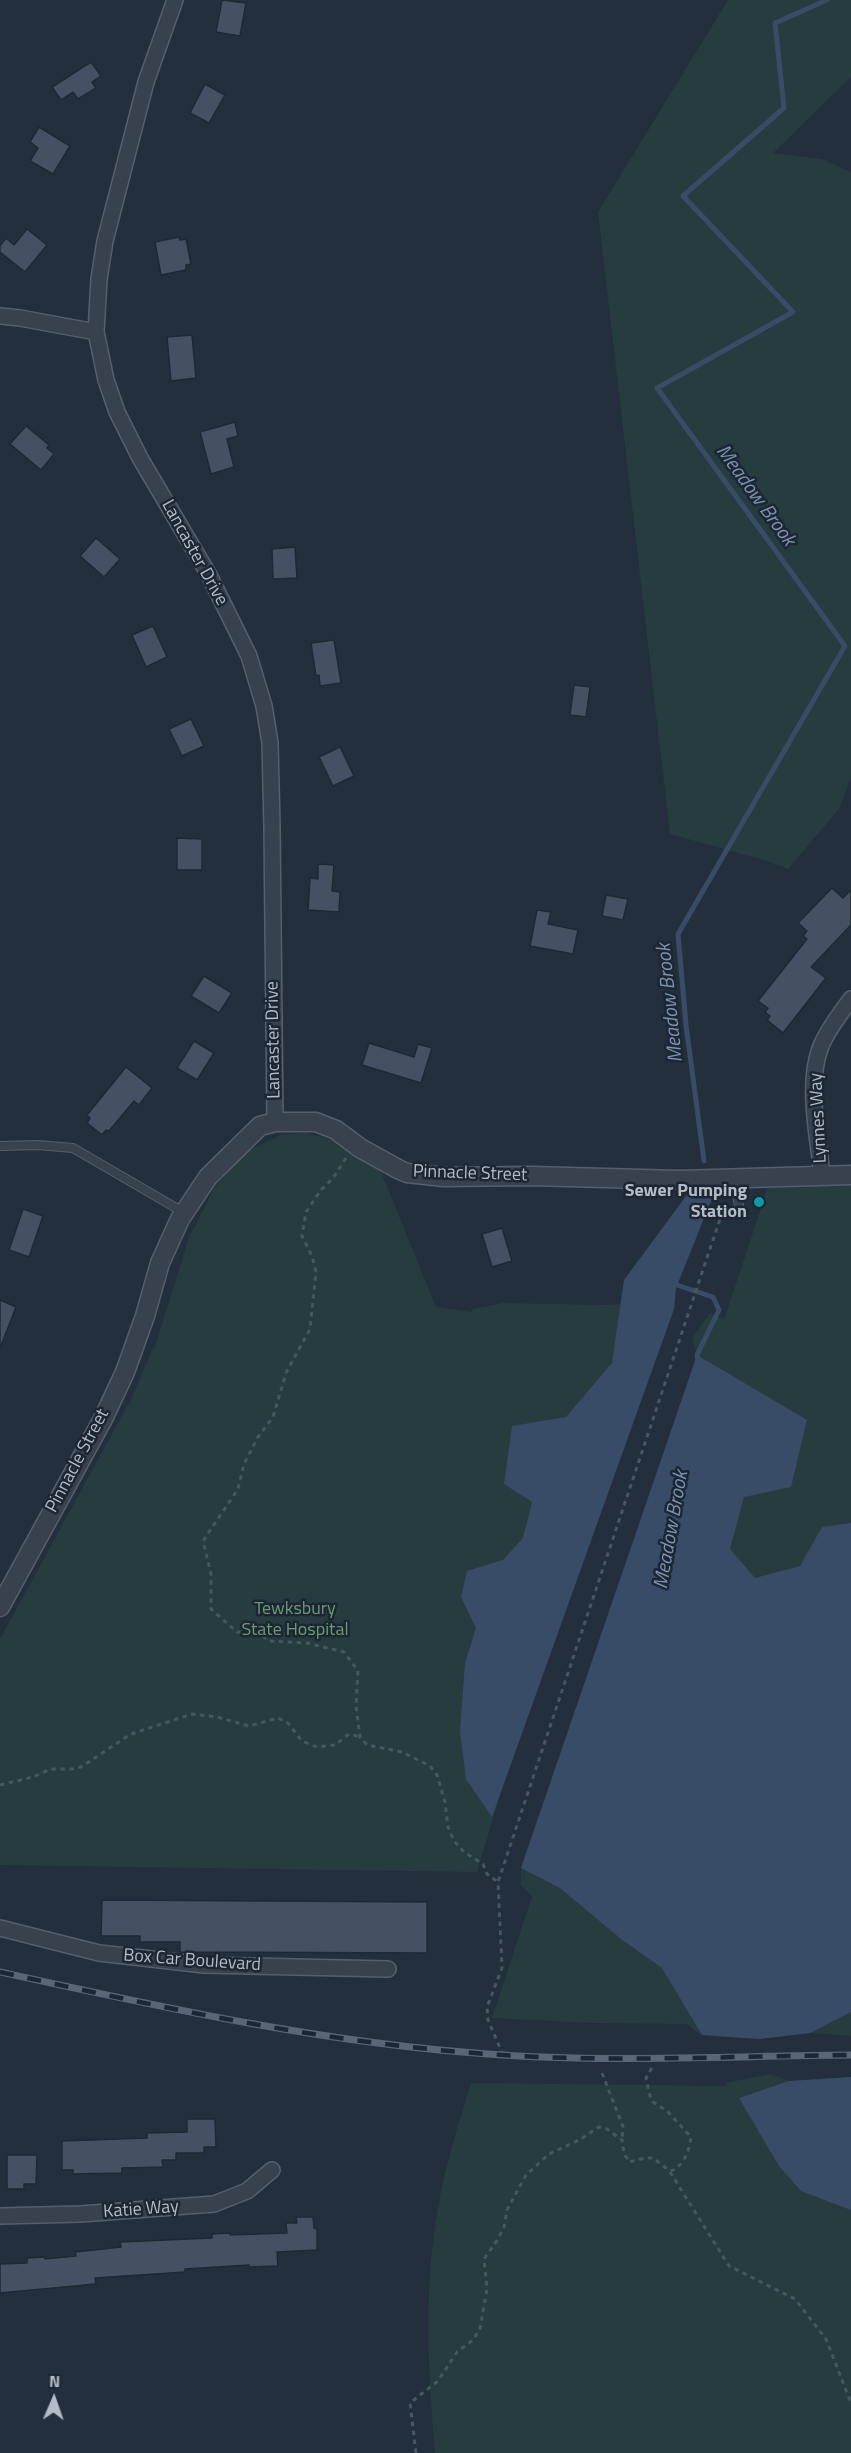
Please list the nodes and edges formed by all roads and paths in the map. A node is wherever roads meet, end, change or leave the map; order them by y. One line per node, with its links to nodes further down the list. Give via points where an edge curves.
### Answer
1 (175, 0): 3 (street, Lancaster Drive, via 146,82 105,241)
2 (0, 316): 3 (street)
3 (96, 332): 5 (street, Lancaster Drive, via 117,412 209,574 249,656 264,706 270,743)
4 (851, 999): 9 (street, Lynnes Way, via 825,1037 815,1069)
5 (275, 1122): 6 (street, Pinnacle Street, via 316,1122); 11 (street, Pinnacle Street, via 260,1126 243,1140 208,1177)
6 (355, 1144): 10 (street, Pinnacle Street, via 407,1173 444,1177); 14 (path, via 306,1212 302,1236 316,1272 310,1329 286,1373 273,1417 244,1464 238,1489 204,1541 211,1574 211,1609 237,1632 259,1633 269,1641 307,1643 344,1652 358,1671 356,1706)
7 (0, 1146): 11 (lane, via 73,1148)
8 (851, 1174): 9 (street, Pinnacle Street)
9 (822, 1175): 10 (street, Pinnacle Street)
10 (733, 1179): 12 (lane); 16 (path)
11 (184, 1213): 13 (street, Pinnacle Street, via 160,1263 129,1361 103,1419)
12 (741, 1214)
13 (0, 1606)
14 (360, 1737): 15 (path, via 349,1734 335,1745 317,1747 302,1741 288,1723 278,1718 249,1726 192,1714 126,1737 81,1767 51,1769); 16 (path, via 367,1745 402,1752 430,1766 437,1774 454,1841)
15 (0, 1785)
16 (498, 1882): 19 (path, via 502,1968 487,2007 488,2020)
17 (0, 1928): 18 (street, Box Car Boulevard, via 99,1953 204,1965)
18 (388, 1969)
19 (503, 2055)
20 (653, 2066): 24 (path, via 646,2078 653,2102 691,2137 686,2157)
21 (602, 2073): 22 (path, via 623,2127)
22 (622, 2140): 24 (path, via 629,2162 653,2158); 27 (path, via 599,2127 549,2154 526,2175 507,2210 501,2233 484,2259 487,2289 480,2329 457,2352 438,2381 410,2403)
23 (272, 2170): 25 (street, Katie Way, via 247,2191 214,2204)
24 (670, 2171): 26 (path, via 729,2266 795,2300 826,2339)
25 (0, 2216)
26 (851, 2403)
27 (416, 2453)

